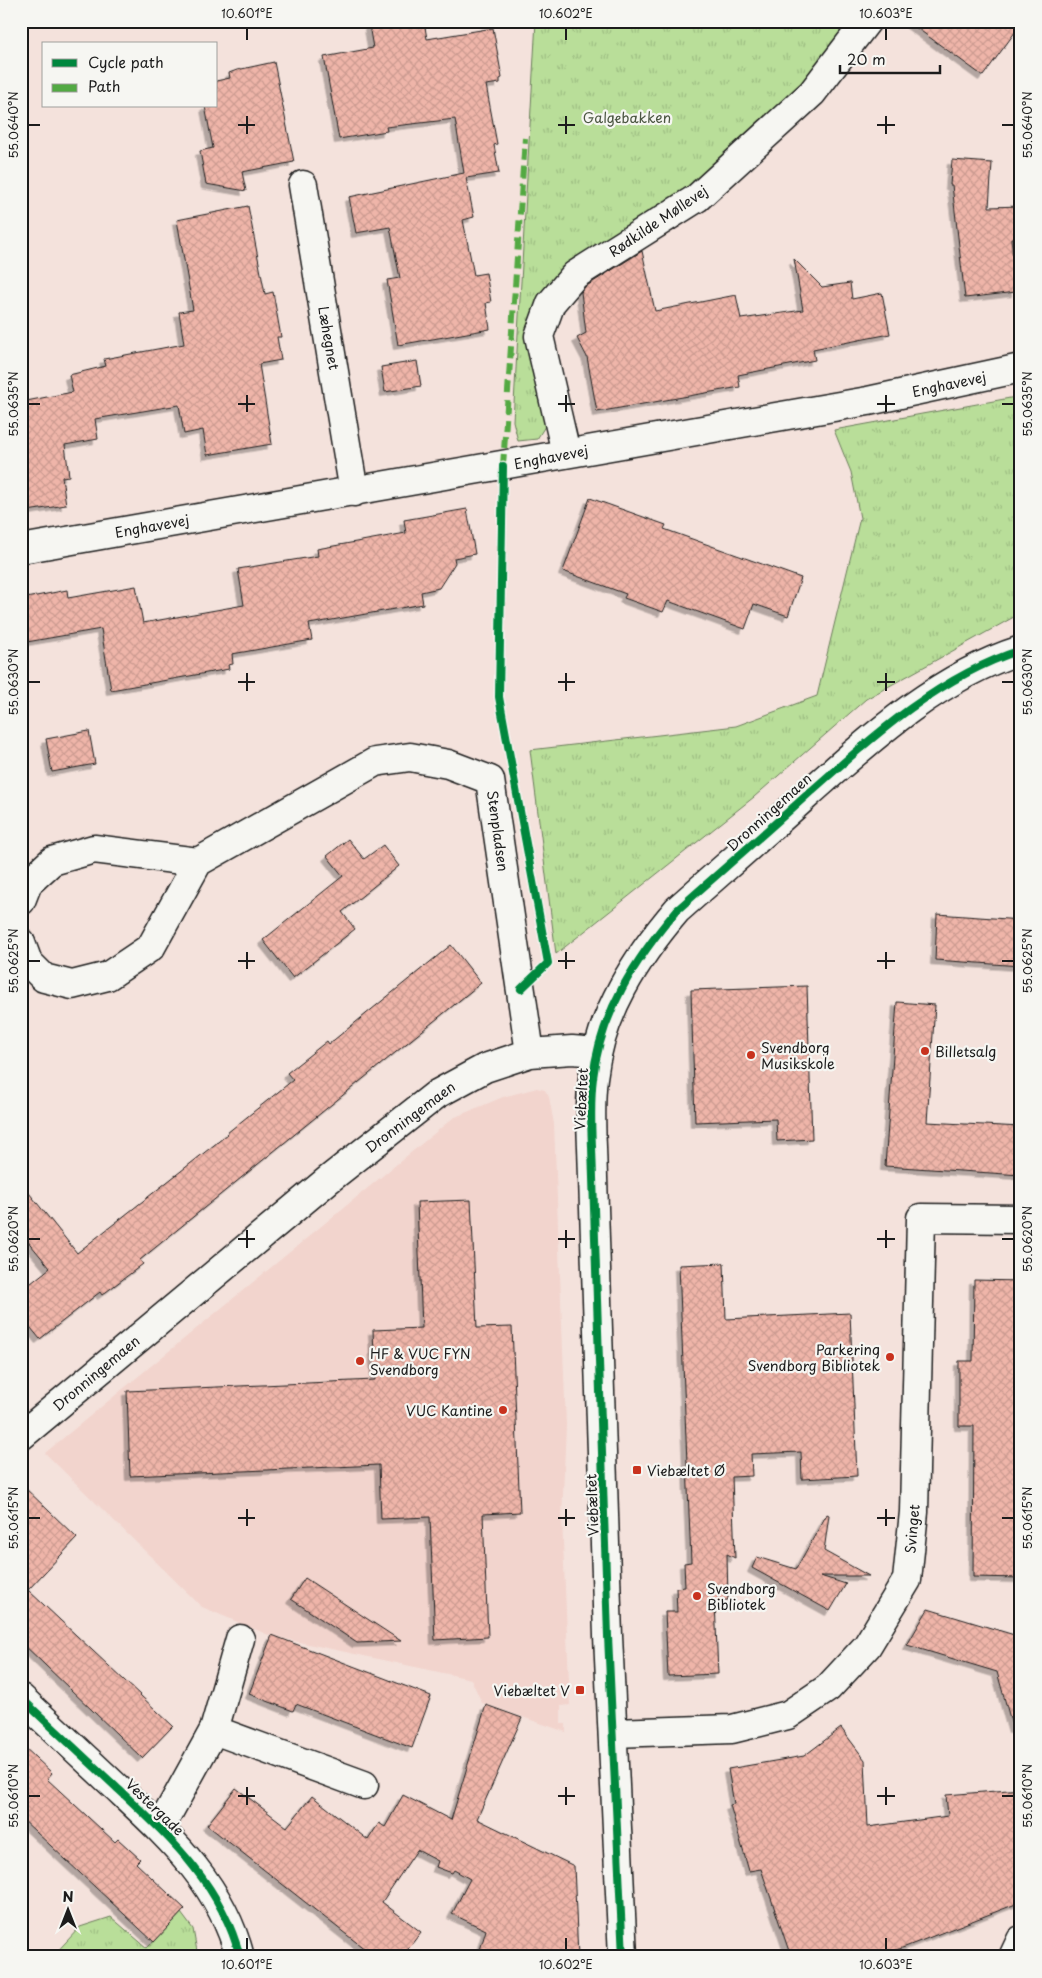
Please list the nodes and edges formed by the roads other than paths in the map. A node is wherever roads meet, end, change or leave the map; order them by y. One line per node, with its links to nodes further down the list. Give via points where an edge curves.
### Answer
1 (867, 21): 4 (street, Rødkilde Møllevej, via 812,93 697,198 575,275 551,303 539,336)
2 (303, 185): 5 (street, Læhegnet)
3 (1021, 368): 4 (street, Enghavevej, via 868,401)
4 (566, 453): 5 (street, Enghavevej)
5 (354, 492): 6 (street, Enghavevej)
6 (21, 549)
7 (1021, 650): 11 (street, Dronningemaen, via 957,679 919,702 859,749 677,910 628,974)
8 (198, 862): 9 (street, via 94,849 52,861 28,883); 10 (street, via 151,947 108,976 72,985 44,978 28,962); 12 (street, Stenpladsen, via 375,762 410,757 448,764 490,780)
9 (21, 901)
10 (21, 943)
11 (597, 1052): 12 (street, Dronningemaen); 18 (street, Viebæltet, via 592,1078 592,1147)
12 (530, 1053): 14 (street, Dronningemaen, via 460,1080 417,1109)
13 (1021, 1219): 18 (street, Svinget, via 921,1218 914,1512 907,1580 868,1646 828,1688 788,1715 732,1729)
14 (21, 1436)
15 (240, 1639): 17 (street, Vestergade)
16 (21, 1698): 20 (street, Vestergade)
17 (214, 1730): 19 (street); 20 (street, Vestergade)
18 (613, 1733): 23 (street, Viebæltet)
19 (364, 1785)
20 (160, 1828): 22 (street, Vestergade, via 191,1861 217,1899)
21 (1021, 1940): 24 (street)
22 (240, 1957)
23 (623, 1957)
24 (1013, 1957)

